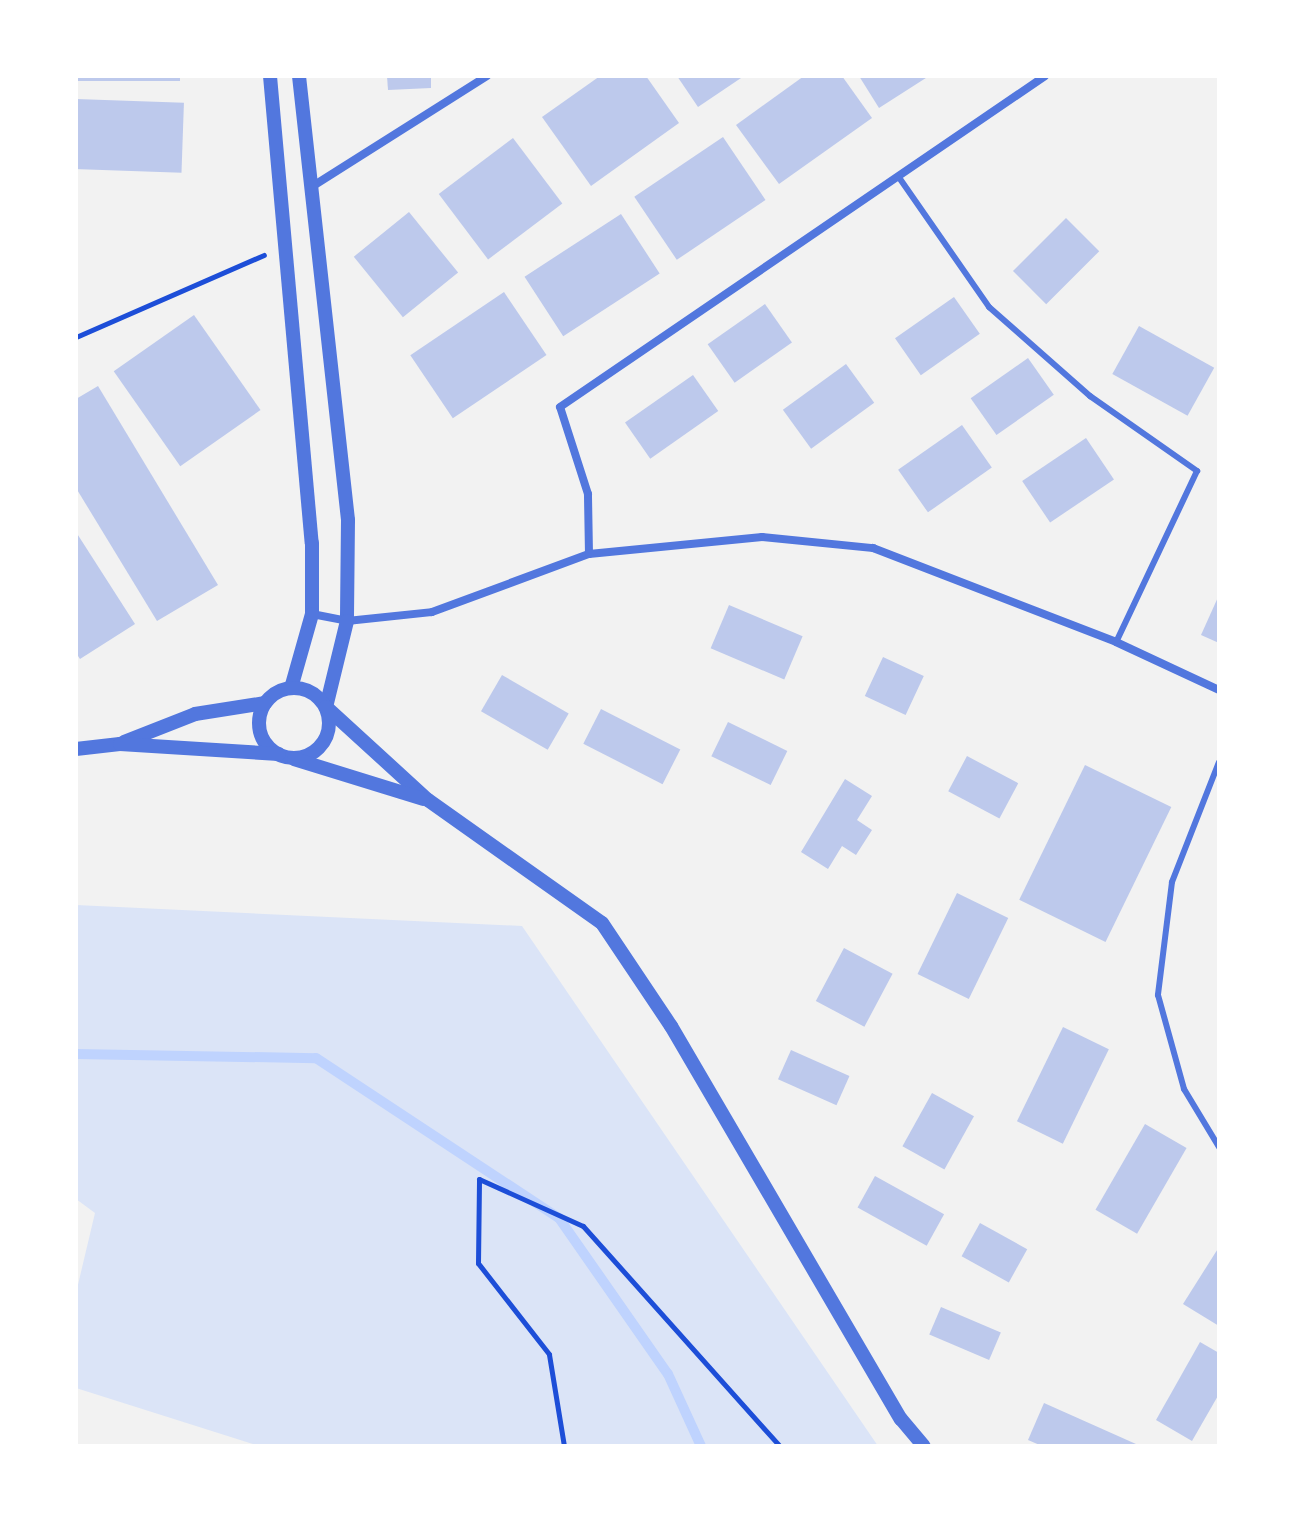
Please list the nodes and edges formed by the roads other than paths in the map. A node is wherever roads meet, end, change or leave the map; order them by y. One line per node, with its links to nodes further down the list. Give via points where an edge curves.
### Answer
1 (270, 76): 8 (street, via 308,465)
2 (299, 76): 6 (street)
3 (487, 76): 6 (street)
4 (1045, 76): 5 (street)
5 (898, 176): 7 (street, via 560,407 588,494); 10 (lane, via 989,307 1090,396 1197,471)
6 (313, 186): 9 (street, via 342,430)
7 (589, 554): 9 (street, via 432,612); 10 (street, via 762,537 873,548)
8 (312, 614): 9 (street); 11 (street)
9 (347, 621): 14 (street)
10 (1116, 642): 12 (street)
11 (291, 688): 13 (street); 14 (street, via 311,692)
12 (1219, 690)
13 (265, 703): 15 (street, via 195,714); 17 (street, via 260,733)
14 (326, 707): 17 (street, via 328,738 314,752); 19 (street)
15 (120, 744): 16 (street); 17 (street)
16 (76, 749)
17 (286, 756): 19 (street)
18 (1219, 762): 20 (lane, via 1172,882 1158,995 1184,1089)
19 (428, 800): 21 (street, via 602,923 671,1026 901,1419)
20 (1219, 1147)
21 (924, 1446)

